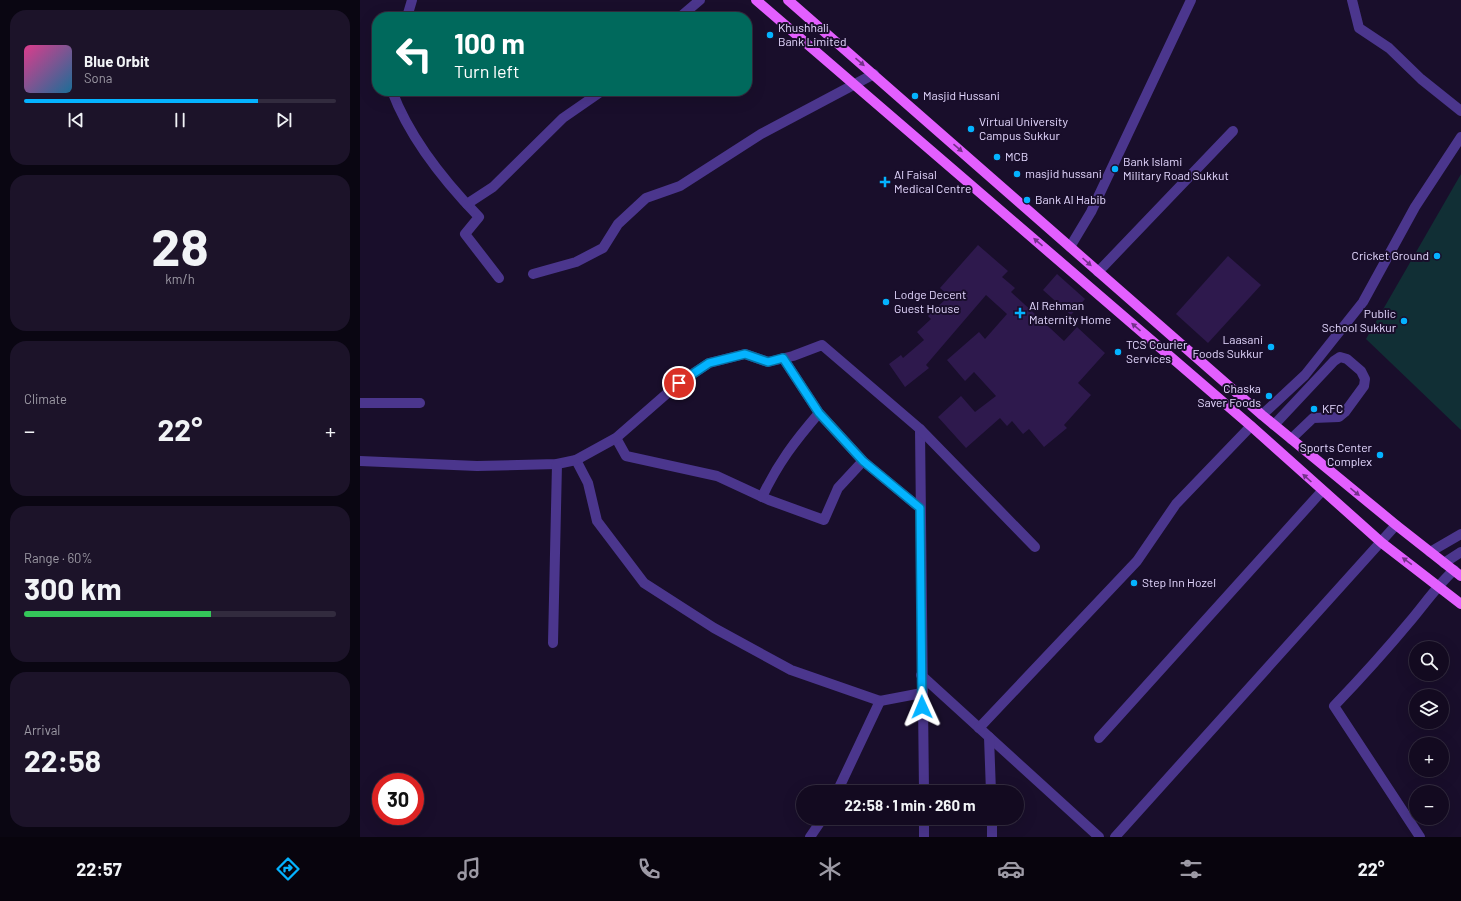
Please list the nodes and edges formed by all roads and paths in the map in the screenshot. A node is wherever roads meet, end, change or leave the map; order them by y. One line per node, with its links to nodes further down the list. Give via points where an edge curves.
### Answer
1 (412, 0): 7 (street)
2 (700, 0): 8 (street)
3 (756, 0): 10 (main road)
4 (788, 0): 9 (main road, one-way to 9)
5 (1190, 0): 17 (street, via 1092,212)
6 (1352, 0): 13 (street, via 1359,28 1389,48 1421,79)
7 (408, 12)
8 (686, 12)
9 (874, 74): 10 (street); 17 (main road, one-way to 17)
10 (855, 84): 19 (street, via 761,134 680,186 646,198 618,224 604,248 576,262); 27 (main road, one-way to 10)
11 (394, 96): 16 (street, via 419,143 446,182)
12 (595, 96): 16 (street, via 563,118 493,187)
13 (1461, 111)
14 (1234, 131): 18 (street)
15 (1461, 137): 25 (street, via 1415,207 1363,302 1304,375)
16 (466, 204): 20 (street, via 479,217 465,234)
17 (1070, 247): 18 (main road, one-way to 18)
18 (1098, 272): 25 (main road)
19 (533, 274)
20 (499, 278)
21 (783, 358): 24 (street); 28 (street, via 822,345); 29 (street, via 768,362 745,354 709,363 679,383)
22 (360, 403): 23 (street)
23 (420, 403)
24 (819, 413): 33 (street); 36 (street, via 777,466)
25 (1262, 415): 26 (main road)
26 (1274, 425): 30 (main road); 30 (street, via 1340,357 1347,359 1361,371 1365,380 1364,386 1345,412 1339,417 1313,418)
27 (1251, 426): 35 (main road, one-way to 27); 52 (street, via 1176,504 1137,561)
28 (920, 430): 37 (street); 41 (street)
29 (616, 438): 31 (street); 36 (street, via 626,456 717,476)
30 (1291, 440): 38 (main road, one-way to 38)
31 (576, 460): 34 (street); 51 (street, via 588,483 597,521 644,583 714,628 791,670)
32 (360, 461): 34 (street, via 477,466)
33 (863, 461): 36 (street, via 838,488 824,520); 37 (street)
34 (557, 464): 48 (street)
35 (1322, 491): 40 (main road); 54 (street)
36 (762, 497)
37 (920, 508): 49 (street)
38 (1396, 525): 40 (street); 42 (main road)
39 (1461, 534): 42 (street)
40 (1382, 543): 46 (main road, one-way to 40); 65 (street)
41 (1035, 547)
42 (1430, 552): 44 (main road)
43 (1461, 552): 44 (street)
44 (1444, 563): 45 (main road)
45 (1457, 573): 46 (street)
46 (1438, 585): 47 (main road); 66 (street, via 1369,670 1334,706)
47 (1461, 604)
48 (553, 643)
49 (921, 675): 50 (street); 52 (street)
50 (922, 693): 51 (street); 56 (street)
51 (880, 701): 55 (street)
52 (979, 728): 53 (street)
53 (989, 737): 57 (street); 64 (street)
54 (1099, 738)
55 (840, 785)
56 (924, 785)
57 (991, 785)
58 (818, 825): 61 (street)
59 (924, 825): 62 (street)
60 (992, 825): 63 (street)
61 (810, 837)
62 (924, 837)
63 (992, 837)
64 (1099, 837)
65 (1115, 837)
66 (1420, 837)

